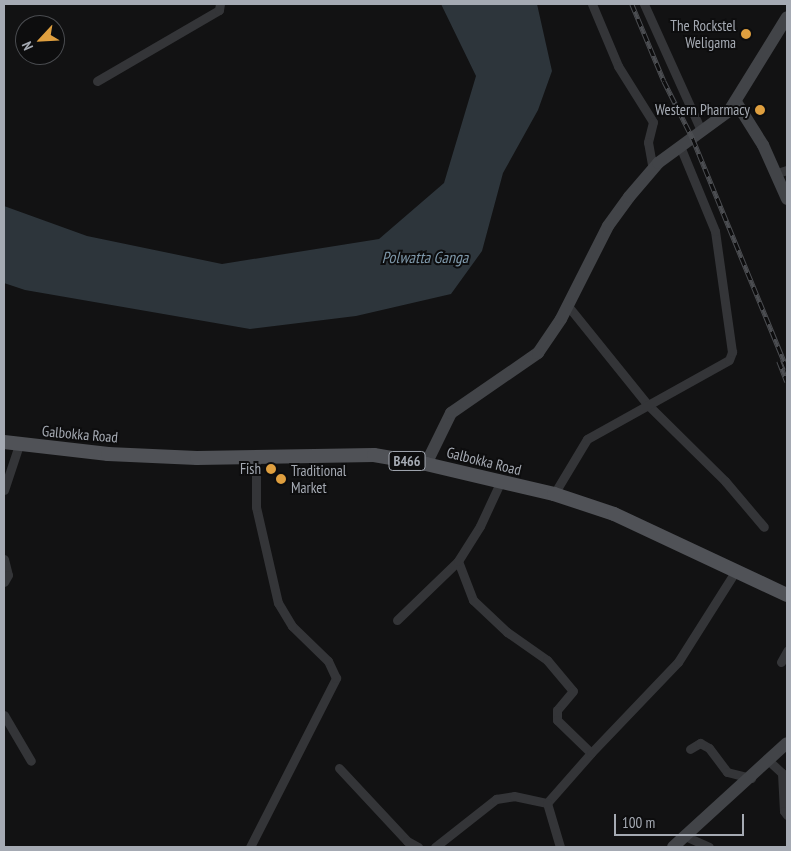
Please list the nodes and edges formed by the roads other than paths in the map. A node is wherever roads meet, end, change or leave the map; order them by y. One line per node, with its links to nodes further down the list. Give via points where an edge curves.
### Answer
1 (220, 4): 5 (street, via 219,10)
2 (592, 4): 9 (street, via 618,66 654,122 648,142)
3 (644, 4): 7 (street)
4 (787, 17): 6 (main road)
5 (97, 81)
6 (736, 102): 7 (main road, via 729,111); 10 (main road)
7 (700, 130): 8 (main road, via 693,139)
8 (680, 146): 9 (main road); 13 (street, via 715,231 732,352 729,360)
9 (653, 169): 12 (main road, via 608,226)
10 (782, 171): 11 (main road)
11 (787, 199)
12 (568, 306): 13 (street); 17 (main road, via 538,353 451,413)
13 (648, 405): 20 (street, via 587,439); 21 (street, via 725,480)
14 (4, 442): 15 (main road, Galbokka Road / B466)
15 (18, 445): 16 (main road, Galbokka Road / B466, via 108,454); 19 (street)
16 (256, 458): 17 (main road, Galbokka Road / B466, via 374,456); 41 (street, via 256,507 278,603 292,626 328,661 336,678)
17 (426, 464): 18 (main road, Galbokka Road / B466)
18 (500, 483): 20 (main road, Galbokka Road / B466); 23 (street, via 480,526)
19 (4, 490)
20 (554, 494): 24 (main road, Galbokka Road / B466, via 614,514)
21 (764, 527)
22 (4, 559): 25 (street, via 8,575)
23 (458, 561): 27 (street); 33 (street, via 474,600 507,632 547,660 565,678 573,691 557,710 557,720)
24 (735, 572): 26 (main road, Galbokka Road / B466); 33 (street, via 678,662)
25 (4, 582)
26 (787, 595)
27 (397, 620)
28 (787, 651): 29 (street)
29 (781, 662)
30 (4, 715): 34 (street)
31 (787, 743): 35 (main road)
32 (690, 749): 37 (street, via 700,743 728,772)
33 (591, 753): 38 (street)
34 (31, 761)
35 (769, 761): 37 (main road); 39 (street, via 782,773)
36 (340, 768): 42 (street, via 407,841)
37 (751, 778): 40 (main road)
38 (547, 803): 43 (street, via 514,796 496,800); 44 (street)
39 (787, 815)
40 (687, 837): 45 (main road); 46 (street)
41 (250, 847)
42 (418, 847)
43 (435, 847)
44 (560, 847)
45 (673, 847)
46 (709, 847)

